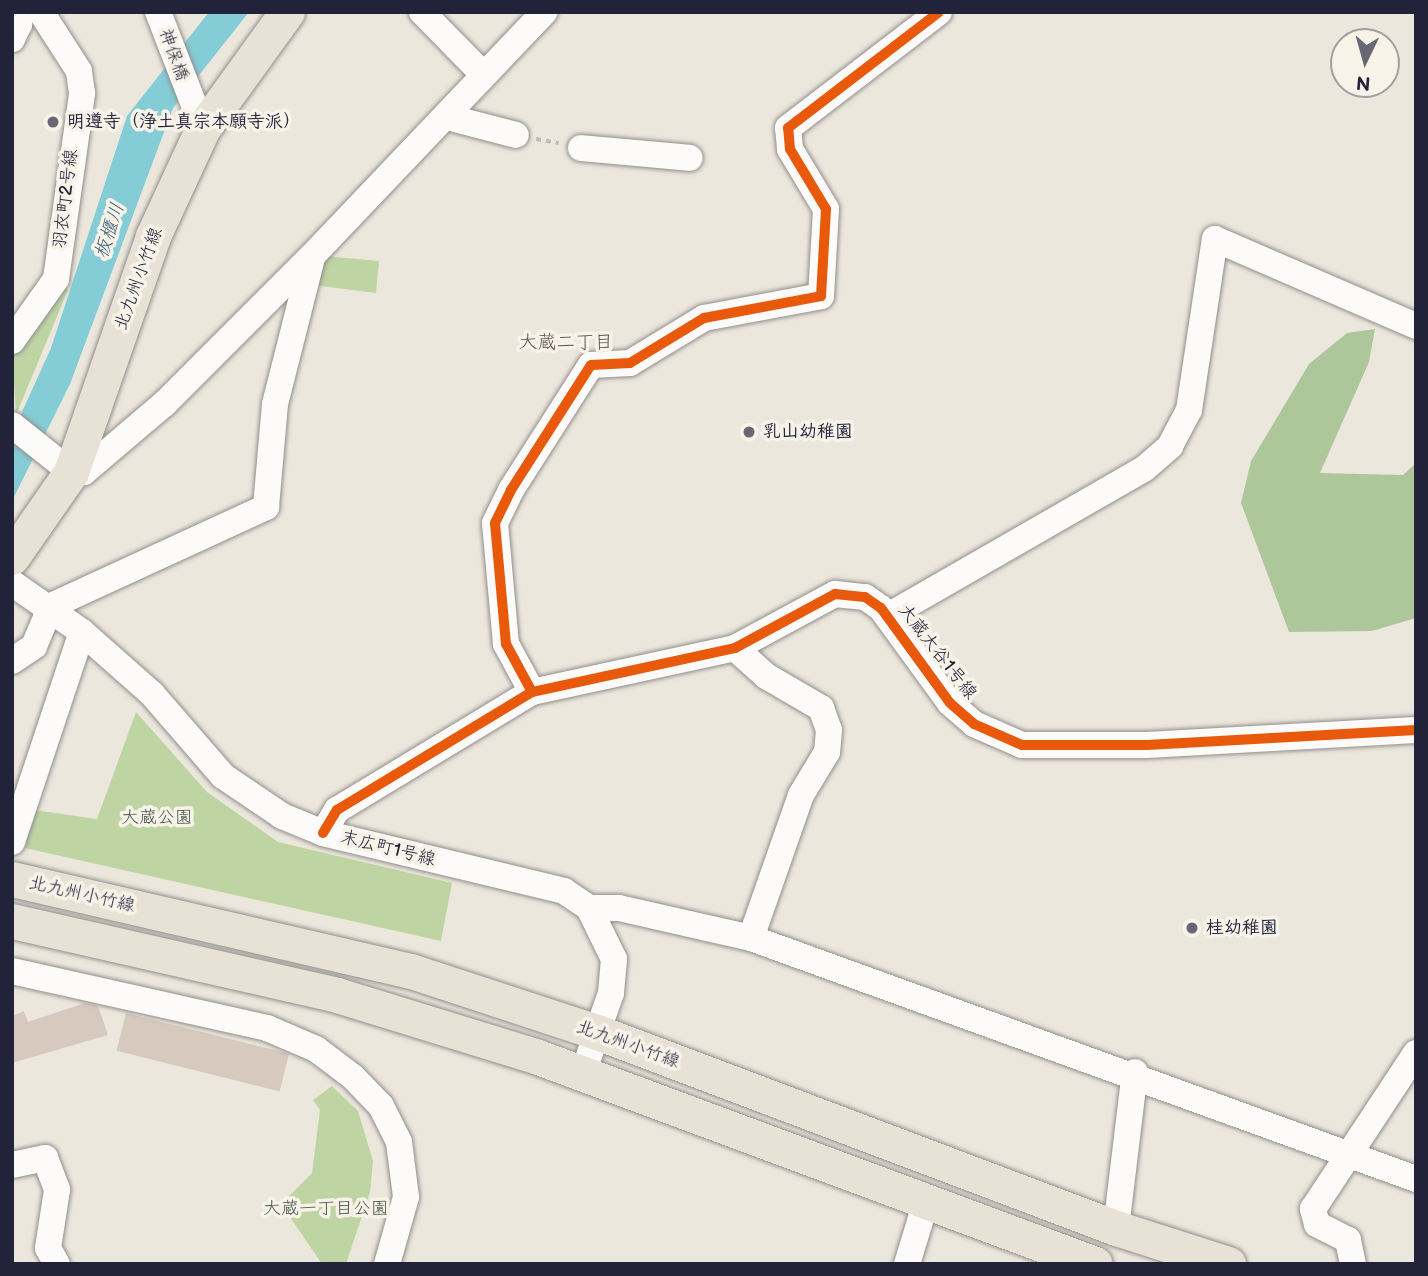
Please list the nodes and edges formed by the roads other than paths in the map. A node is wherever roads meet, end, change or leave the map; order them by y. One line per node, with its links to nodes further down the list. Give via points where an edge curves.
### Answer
1 (41, 12): 17 (street, 羽衣町2号線, via 79,71 82,93 56,279)
2 (158, 12): 10 (street, 神保橋)
3 (287, 12): 10 (main road, 北九州小竹線)
4 (422, 12): 9 (street)
5 (544, 12): 9 (street)
6 (939, 12): 27 (street, via 788,128 790,149 825,209 821,296 704,318 630,363 591,365 511,490 495,523 506,644)
7 (12, 16): 8 (street, via 19,24)
8 (12, 39)
9 (484, 75): 11 (street)
10 (196, 113): 19 (main road, 北九州小竹線, via 153,236)
11 (447, 117): 12 (street); 15 (street)
12 (516, 135)
13 (581, 148): 14 (street)
14 (690, 158)
15 (312, 256): 19 (street, via 164,404 84,472); 22 (street, via 275,404 266,507)
16 (1416, 326): 23 (street, via 1215,239 1189,410 1170,446 1144,469)
17 (12, 341)
18 (12, 425): 19 (street)
19 (62, 465): 20 (main road, 北九州小竹線)
20 (12, 557)
21 (12, 583): 22 (street, 末広町1号線)
22 (51, 606): 24 (street, 末広町1号線); 26 (street, via 34,646)
23 (888, 616): 25 (street, 大蔵大谷1号線, via 865,597 835,594); 28 (street, 大蔵大谷1号線, via 950,704 974,724 1022,745 1147,746)
24 (82, 632): 29 (street); 30 (street, 末広町1号線, via 152,694 223,776 282,816)
25 (736, 648): 27 (street, 大蔵大谷1号線); 35 (street, via 766,676 821,708 829,730 827,752 801,794)
26 (12, 661)
27 (532, 692): 30 (street, 大蔵大谷1号線, via 337,810)
28 (1416, 730)
29 (20, 784): 31 (street)
30 (323, 832): 33 (street, 末広町1号線, via 564,891)
31 (12, 842)
32 (12, 879): 37 (main road, 北九州小竹線, via 411,971)
33 (589, 908): 35 (street, via 619,908); 37 (street, via 614,959)
34 (12, 921): 40 (main road, via 337,995)
35 (751, 938): 39 (street)
36 (12, 971): 49 (street, via 267,1028 316,1049 353,1077 381,1106 399,1142 406,1198)
37 (597, 1032): 40 (street); 45 (main road, 北九州小竹線)
38 (1416, 1053): 41 (street)
39 (1135, 1072): 41 (street); 45 (street)
40 (583, 1073): 44 (main road)
41 (1348, 1155): 43 (street); 52 (street, via 1313,1209 1317,1223 1348,1240)
42 (12, 1165): 48 (street, via 45,1158 57,1190 48,1248)
43 (1416, 1179)
44 (926, 1202): 46 (main road); 50 (street)
45 (1116, 1228): 47 (main road, 北九州小竹線)
46 (1039, 1255): 51 (main road)
47 (1212, 1261)
48 (57, 1264)
49 (387, 1264)
50 (907, 1264)
51 (1095, 1264)
52 (1353, 1264)

